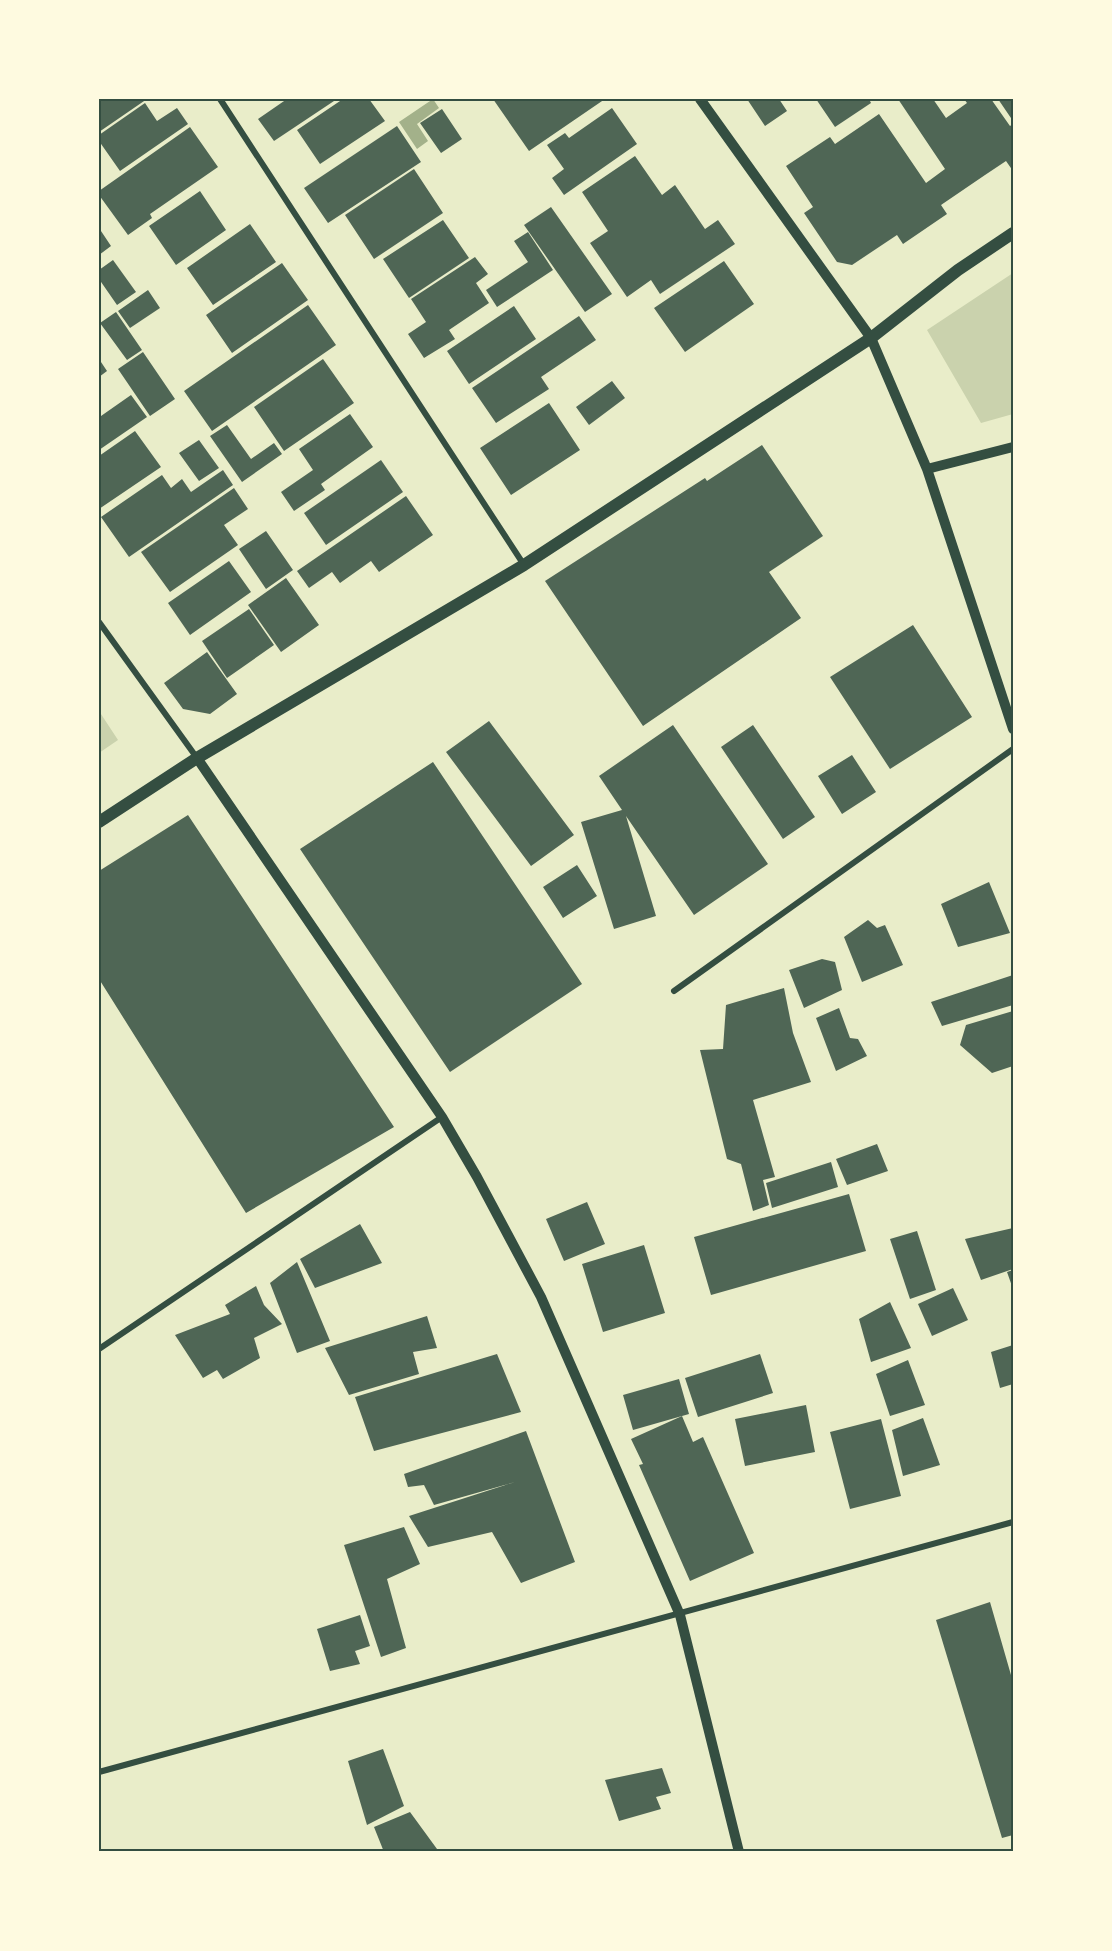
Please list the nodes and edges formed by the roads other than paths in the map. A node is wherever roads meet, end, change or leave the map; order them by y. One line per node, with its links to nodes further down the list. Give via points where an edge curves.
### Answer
1 (220, 99): 7 (street)
2 (700, 99): 4 (street)
3 (1013, 232): 4 (main road)
4 (871, 338): 6 (street); 7 (main road)
5 (1013, 447): 6 (street)
6 (927, 469): 9 (street)
7 (524, 565): 11 (main road)
8 (99, 622): 11 (street)
9 (1013, 729)
10 (1013, 749): 13 (street)
11 (197, 758): 12 (main road); 14 (street)
12 (99, 822)
13 (674, 991)
14 (442, 1117): 15 (street); 17 (street, via 541,1297)
15 (99, 1349)
16 (1013, 1522): 17 (street)
17 (680, 1615): 18 (street); 19 (street)
18 (99, 1773)
19 (739, 1852)

